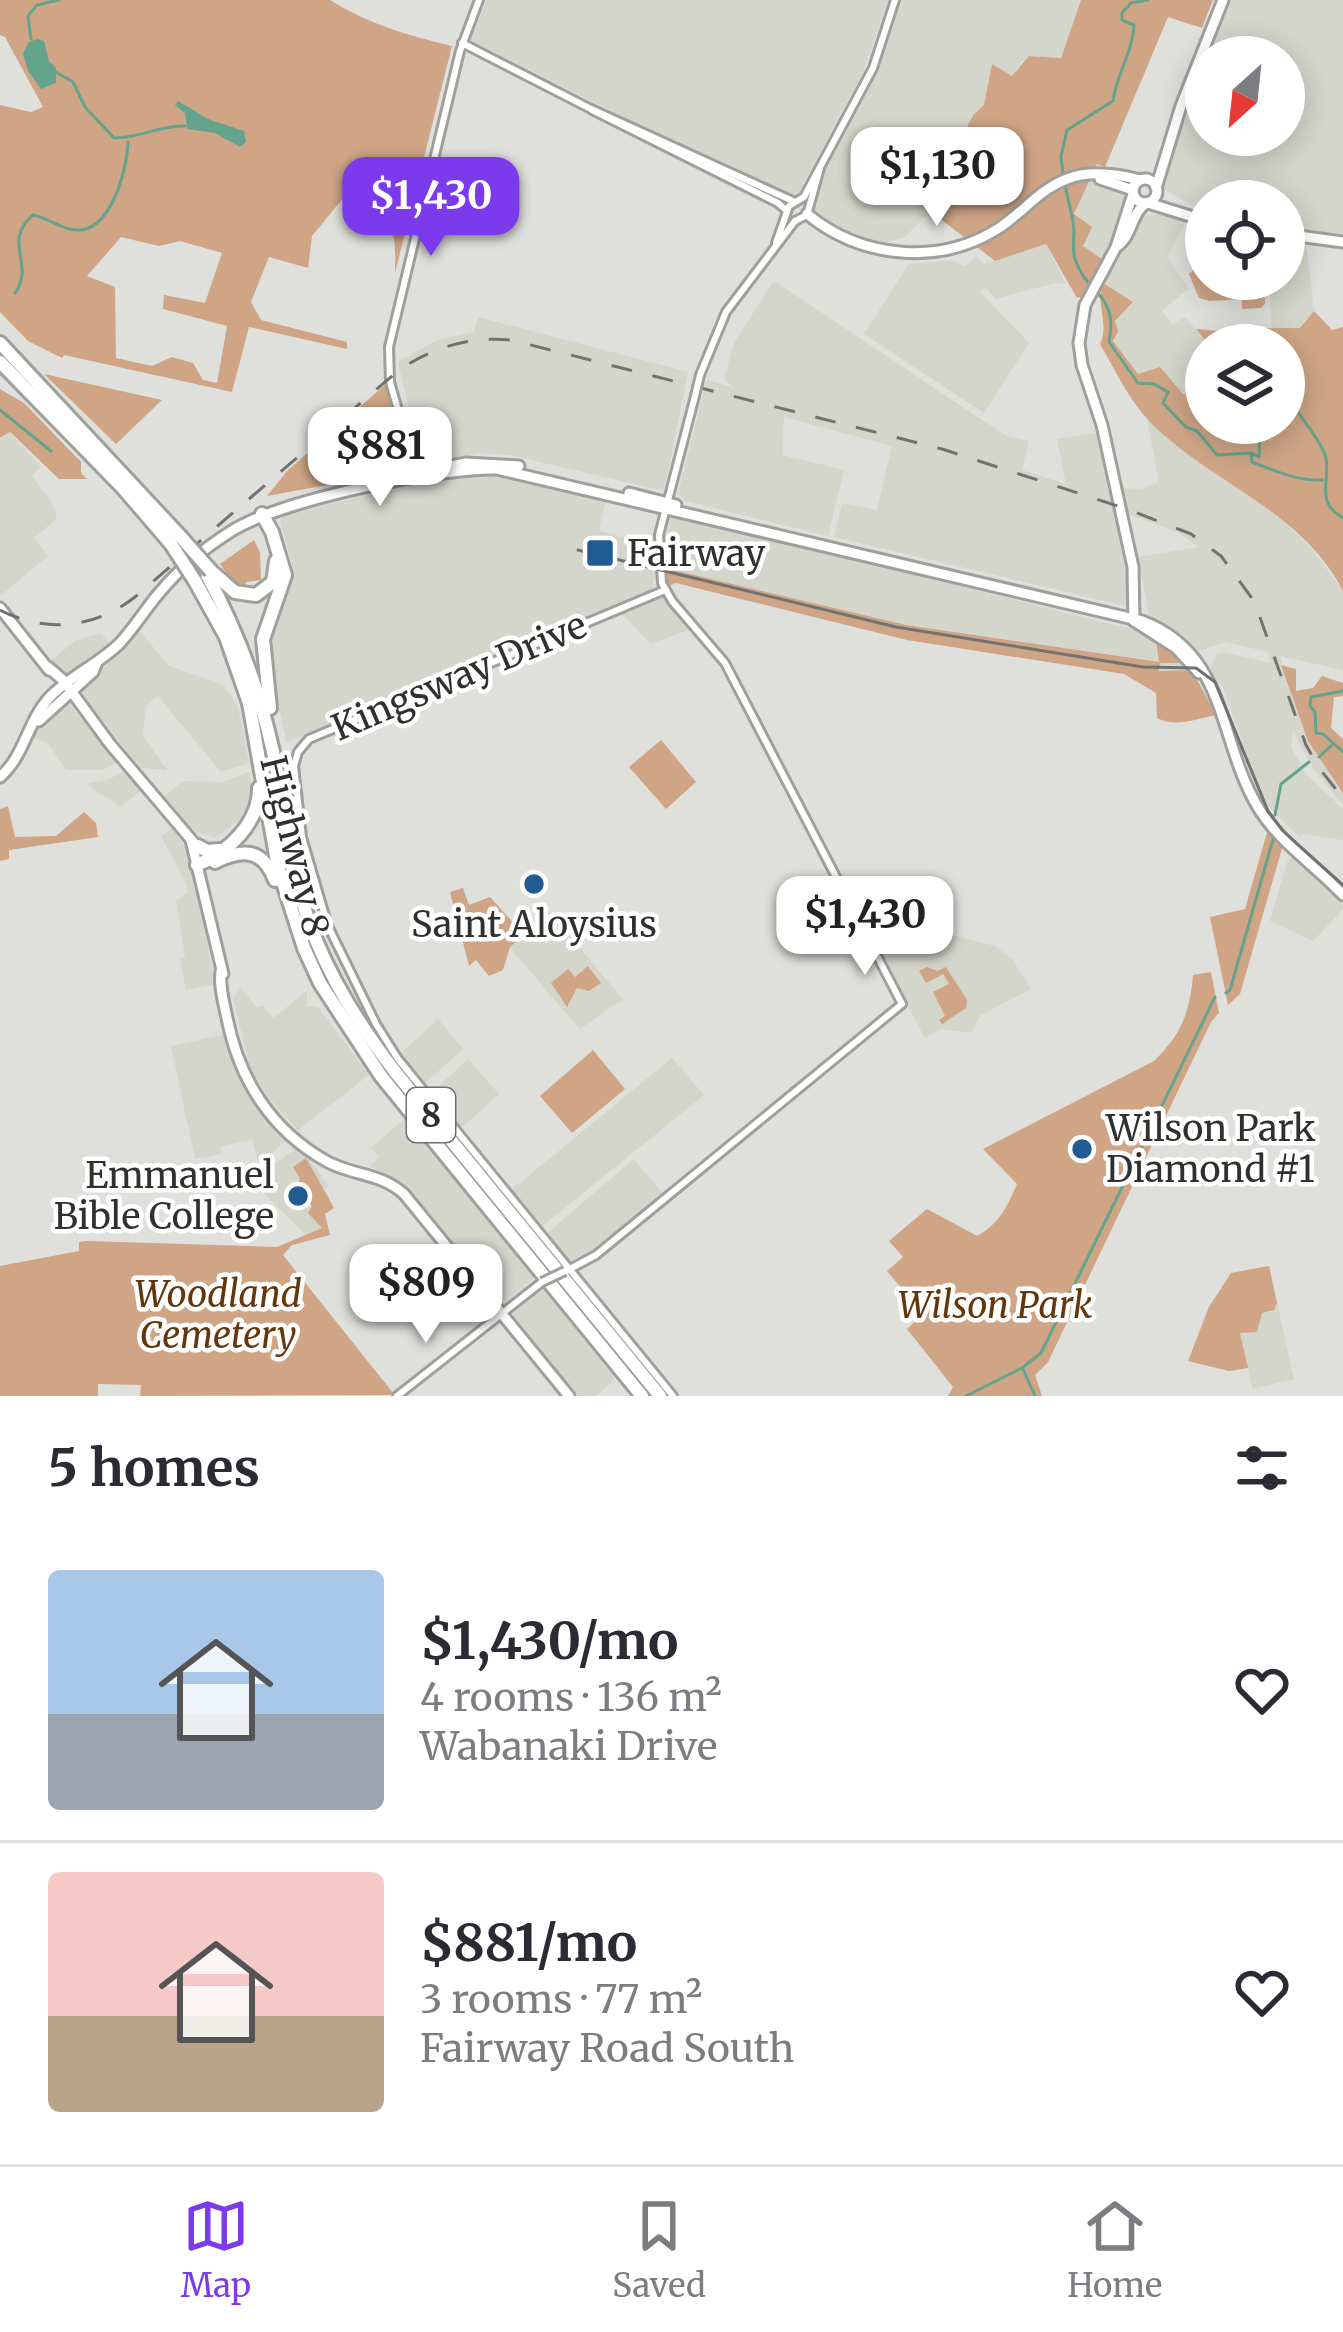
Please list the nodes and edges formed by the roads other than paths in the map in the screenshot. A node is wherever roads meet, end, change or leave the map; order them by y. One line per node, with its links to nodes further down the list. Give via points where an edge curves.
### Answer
1 (479, 0): 4 (street)
2 (895, 0): 7 (street, via 873,68)
3 (1223, 0): 6 (main road)
4 (463, 43): 5 (street); 20 (street, via 389,347 390,382)
5 (589, 107): 10 (street); 14 (street)
6 (1166, 151): 8 (main road); 9 (main road)
7 (820, 168): 10 (street); 14 (street)
8 (1138, 186): 9 (main road); 11 (main road, via 1138,201); 14 (main road, via 1080,177 1054,187 986,242 930,258 866,250); 17 (main road)
9 (1157, 191): 11 (main road); 12 (main road)
10 (796, 202): 14 (street); 14 (street)
11 (1147, 203): 13 (main road); 17 (main road)
12 (1185, 209)
13 (1185, 214)
14 (798, 215): 21 (street, bridge, via 726,312 700,375)
15 (1305, 237): 16 (main road)
16 (1343, 242)
17 (1114, 252): 26 (main road, via 1088,298 1078,343)
18 (0, 344): 23 (highway, Highway 8 / 8)
19 (0, 362): 23 (highway, Highway 8 / 8)
20 (416, 473): 21 (main road, via 507,464); 22 (main road)
21 (667, 506): 22 (main road, via 486,469); 25 (street, via 657,549); 28 (main road)
22 (268, 512): 24 (highway, via 276,561 266,590 246,596); 30 (main road, via 175,576 93,672); 32 (highway, via 285,575 263,639)
23 (176, 540): 24 (highway, Highway 8 / 8, bridge)
24 (204, 575): 32 (highway, Highway 8 / 8, via 256,683)
25 (665, 590): 39 (street, via 725,663 902,1004); 39 (street, Kingsway Drive, via 309,739 294,766 319,902 376,1024)
26 (1136, 597): 28 (main road); 29 (main road)
27 (0, 608): 30 (main road)
28 (1116, 616): 29 (main road)
29 (1134, 621): 31 (main road, via 1186,657); 31 (main road, via 1166,631 1196,657)
30 (66, 688): 33 (main road); 34 (main road)
31 (1216, 700): 37 (main road, via 1262,813)
32 (266, 754): 35 (highway, via 255,817); 38 (highway, Highway 8 / 8); 44 (highway, Highway 8 / 8, via 297,882 332,976 361,1026)
33 (0, 777)
34 (194, 843): 35 (highway); 36 (main road)
35 (221, 850): 36 (highway)
36 (201, 866): 38 (highway, via 238,852 256,855); 40 (main road, via 245,1081 268,1112 334,1165 397,1187)
37 (1343, 895)
38 (291, 913): 43 (highway, Highway 8 / 8, via 320,983 366,1057)
39 (567, 1271): 40 (street, bridge); 45 (street, Kingsway Drive)
40 (501, 1311): 41 (street); 42 (main road)
41 (398, 1396)
42 (569, 1396)
43 (639, 1396)
44 (656, 1396)
45 (673, 1396)

